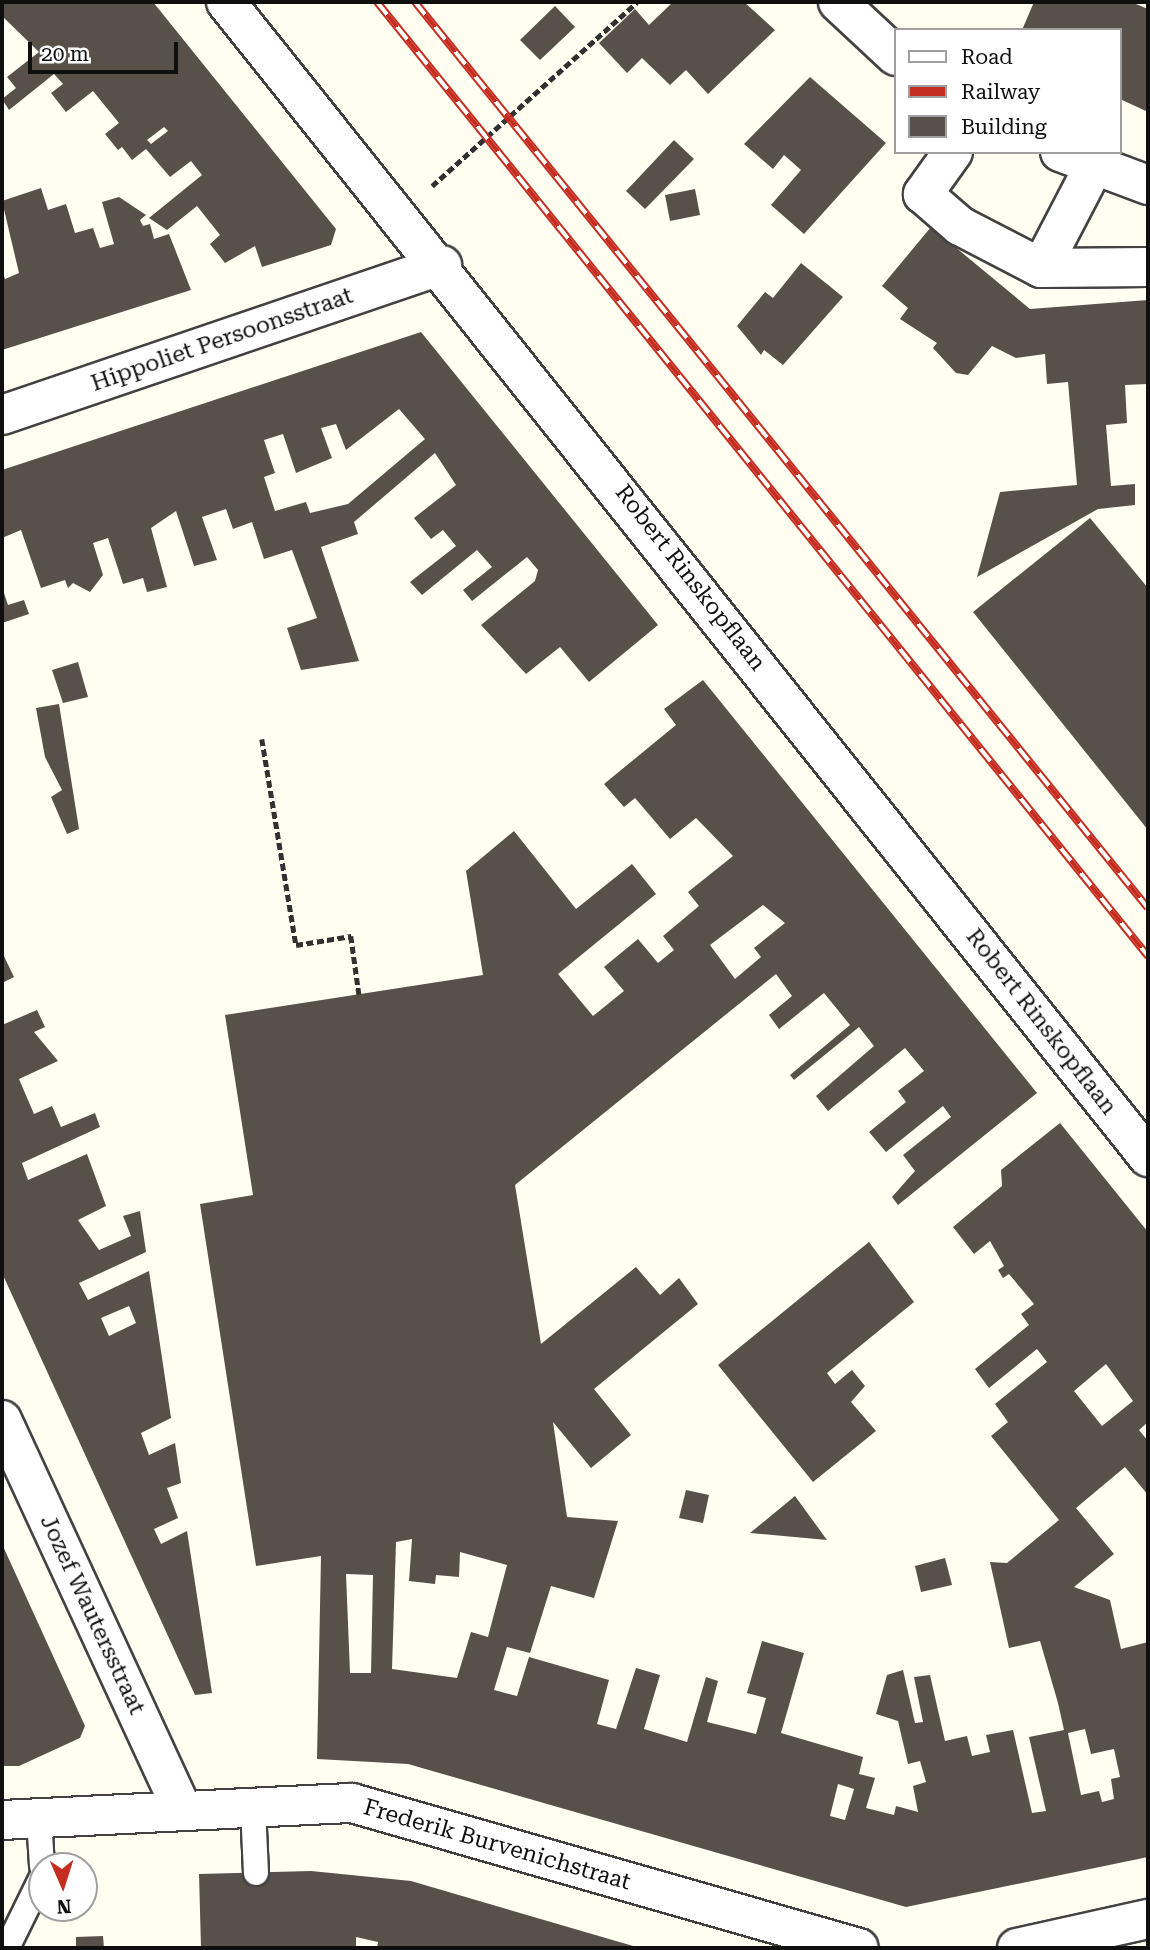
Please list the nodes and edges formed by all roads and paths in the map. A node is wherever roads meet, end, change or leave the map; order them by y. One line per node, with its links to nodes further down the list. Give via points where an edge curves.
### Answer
1 (226, 2): 8 (street, Robert Rinskopflaan)
2 (637, 2): 8 (path)
3 (838, 2): 4 (street)
4 (894, 54)
5 (952, 154): 11 (street, via 923,194 960,226)
6 (1076, 160): 7 (street); 11 (street)
7 (1148, 184)
8 (401, 213): 9 (street, Robert Rinskopflaan)
9 (442, 265): 12 (street, Hippoliet Persoonsstraat); 15 (street, Robert Rinskopflaan)
10 (1148, 267): 11 (street)
11 (1041, 268)
12 (2, 415)
13 (262, 739): 14 (path, via 296,945 351,936)
14 (359, 994)
15 (1148, 1157)
16 (2, 1420): 18 (street, Jozef Wautersstraat)
17 (253, 1807): 18 (street, Frederik Burvenichstraat); 22 (lane); 26 (street, Frederik Burvenichstraat, via 352,1803)
18 (182, 1810): 19 (street, Frederik Burvenichstraat)
19 (39, 1818): 20 (street, Frederik Burvenichstraat); 21 (lane)
20 (2, 1820)
21 (41, 1852)
22 (256, 1873)
23 (28, 1905): 25 (lane)
24 (1148, 1919): 27 (street)
25 (7, 1948)
26 (859, 1948)
27 (1017, 1948)

